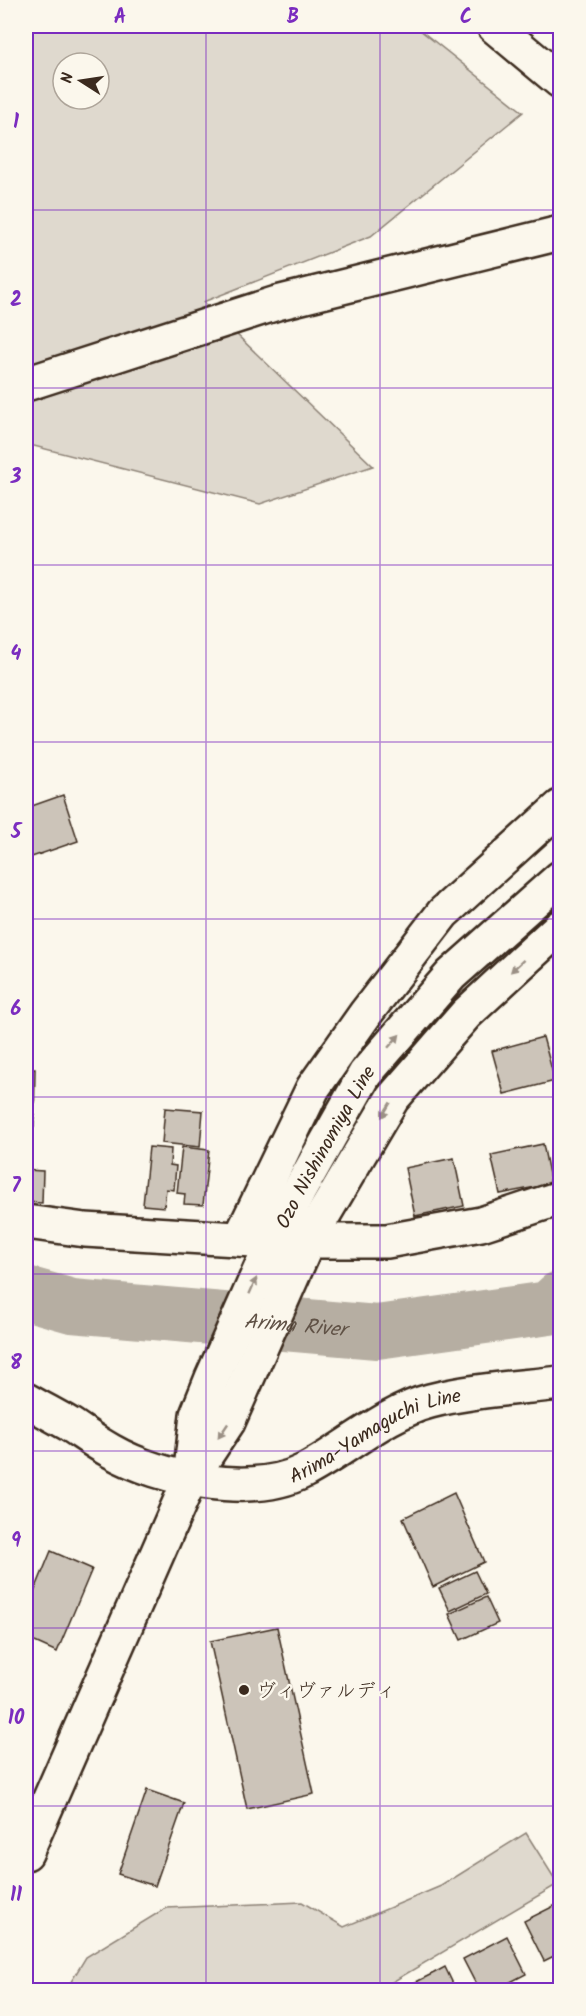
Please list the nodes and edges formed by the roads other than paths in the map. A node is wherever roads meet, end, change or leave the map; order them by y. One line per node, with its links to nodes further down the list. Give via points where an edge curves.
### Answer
1 (494, 26): 2 (main road)
2 (561, 81)
3 (561, 233): 4 (main road, via 277,303)
4 (26, 384)
5 (561, 807): 11 (main road, via 443,913 313,1088)
6 (561, 878): 7 (main road, Ozo Nishinomiya Line)
7 (525, 908): 8 (main road); 11 (main road, Ozo Nishinomiya Line, one-way to 7, via 299,1191 365,1074 451,975)
8 (559, 931): 12 (main road, Ozo Nishinomiya Line, one-way to 12, via 466,1014 392,1099)
9 (561, 1198): 12 (main road, via 481,1224 387,1241)
10 (26, 1222): 11 (main road)
11 (254, 1244): 15 (main road, Ozo Nishinomiya Line, one-way to 11, via 197,1415)
12 (304, 1247): 15 (main road, Ozo Nishinomiya Line, one-way to 15, via 228,1422)
13 (561, 1383): 15 (main road, Arima-Yamaguchi Line, via 429,1401 391,1418 303,1472 282,1480 224,1484)
14 (26, 1400): 15 (main road, via 112,1452)
15 (190, 1479): 16 (main road)
16 (26, 1853)

